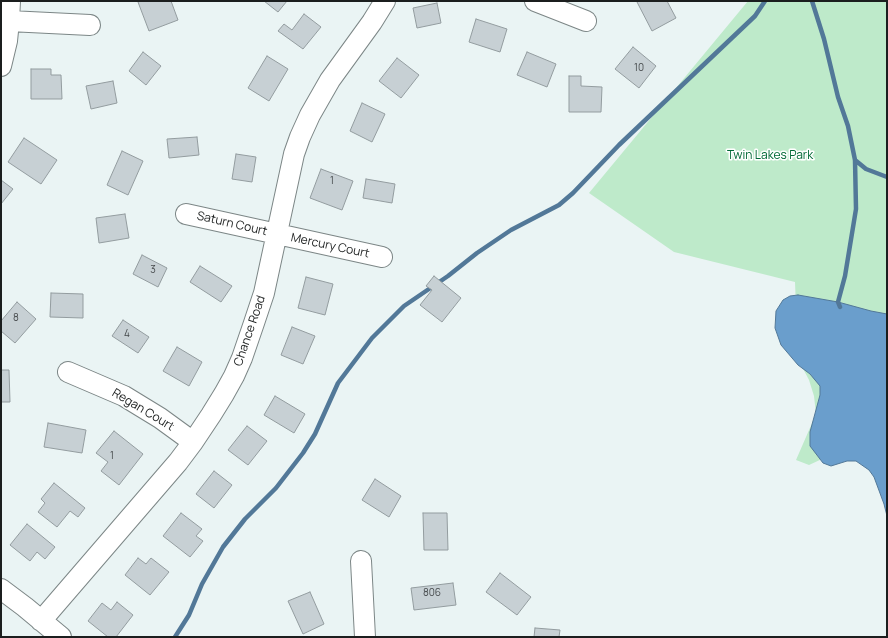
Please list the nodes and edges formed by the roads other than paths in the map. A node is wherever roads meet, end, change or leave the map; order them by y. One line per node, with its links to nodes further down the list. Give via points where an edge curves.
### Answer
1 (10, 1): 4 (street)
2 (385, 1): 9 (street, Chance Road, via 330,80 300,137)
3 (535, 1): 5 (street)
4 (9, 21): 6 (street); 7 (street)
5 (586, 21)
6 (90, 25)
7 (1, 66)
8 (186, 214): 9 (street, Saturn Court)
9 (277, 234): 10 (street, Mercury Court); 12 (street, Chance Road, via 264,293 242,358 224,394)
10 (382, 257)
11 (68, 372): 12 (street, Regan Court, via 124,396)
12 (193, 442): 15 (street, Chance Road)
13 (361, 561): 17 (street)
14 (1, 589): 15 (street)
15 (41, 621): 16 (street)
16 (61, 637)
17 (365, 637)

